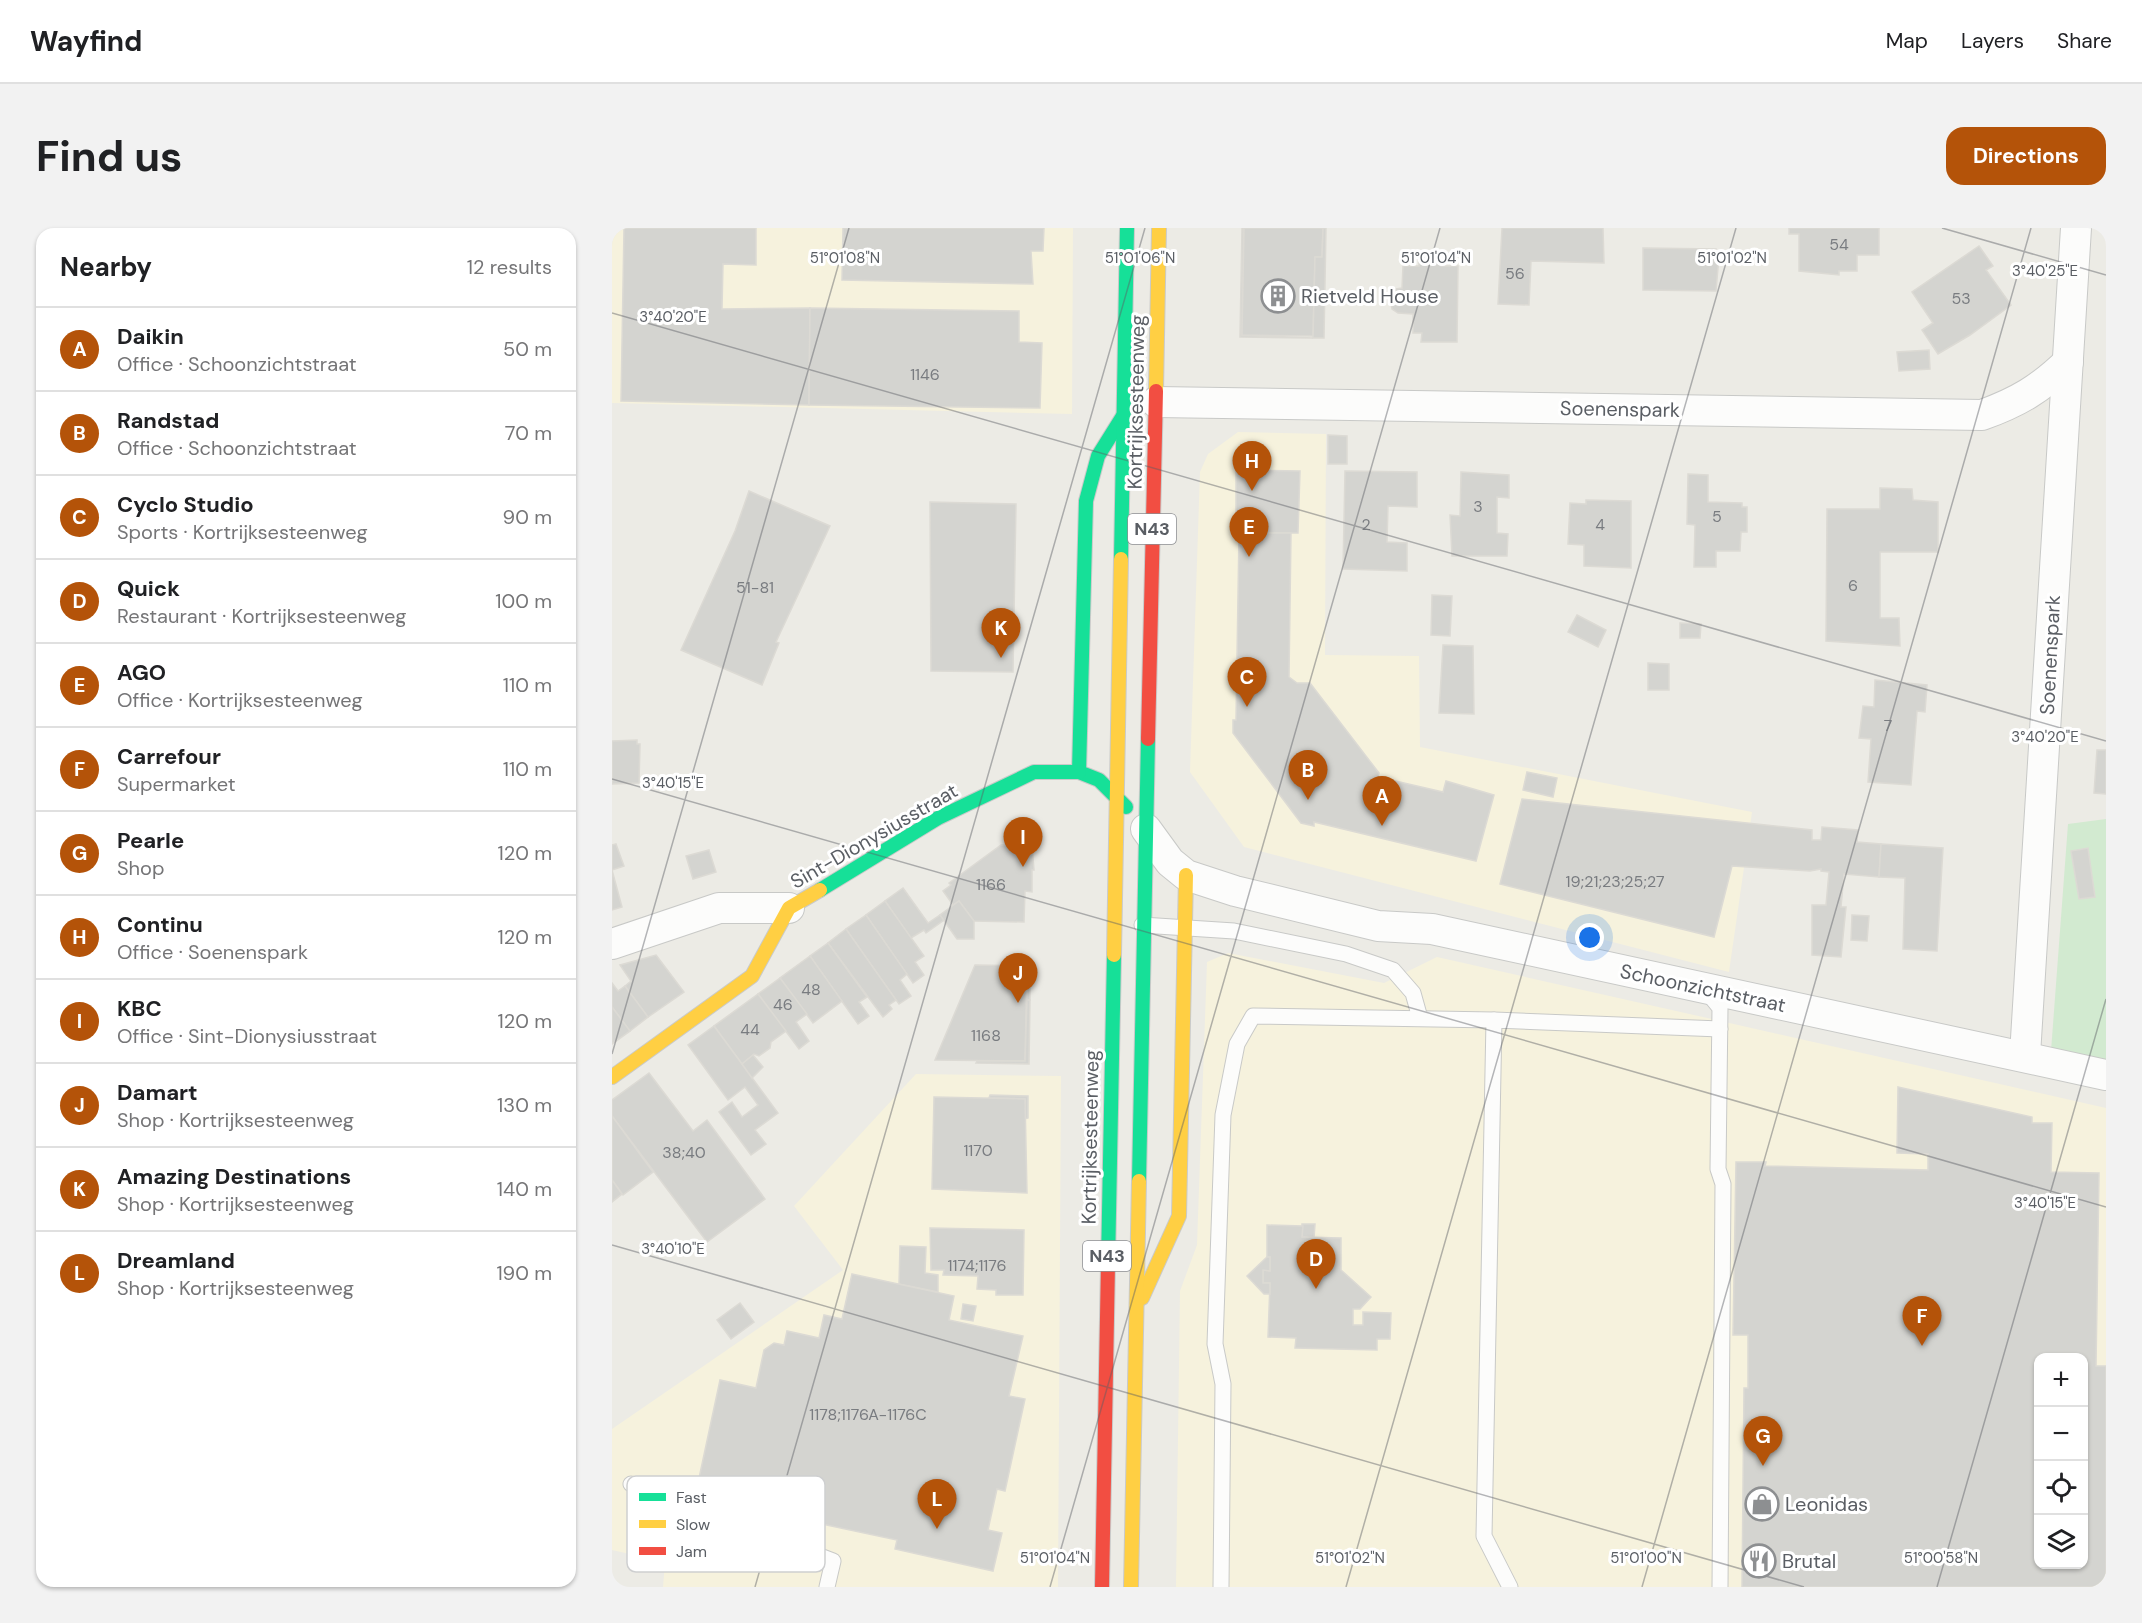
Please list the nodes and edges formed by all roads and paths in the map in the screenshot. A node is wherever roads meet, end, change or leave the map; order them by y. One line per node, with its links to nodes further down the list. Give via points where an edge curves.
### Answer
1 (1127, 228): 6 (main road, Kortrijksesteenweg / N43)
2 (1159, 228): 5 (main road, Kortrijksesteenweg / N43)
3 (2076, 228): 4 (street, Soenenspark)
4 (2068, 362): 5 (street, Soenenspark, via 2041,388 1982,415); 20 (street, Soenenspark)
5 (1156, 402): 9 (main road, Kortrijksesteenweg / N43)
6 (1123, 416): 7 (main road, Kortrijksesteenweg, via 1098,456 1086,501); 8 (main road, Kortrijksesteenweg / N43)
7 (1079, 772): 8 (main road, via 1099,780); 11 (main road, Sint-Dionysiusstraat, via 1034,772 938,818)
8 (1116, 796): 9 (main road); 12 (main road, Kortrijksesteenweg / N43)
9 (1146, 829): 10 (street, Schoonzichtstraat, via 1170,862); 13 (main road, Kortrijksesteenweg / N43)
10 (1186, 875): 14 (main road, N43); 16 (street, Schoonzichtstraat, via 1378,926 1431,929)
11 (789, 908): 15 (street, via 719,908); 22 (main road, Sint-Dionysiusstraat, via 752,976)
12 (1114, 924): 13 (lane); 26 (main road, Kortrijksesteenweg / N43)
13 (1144, 925): 14 (lane); 23 (main road, Kortrijksesteenweg / N43)
14 (1186, 926): 17 (lane, via 1234,931 1335,952 1393,970 1413,993); 23 (main road, N43, via 1179,1216)
15 (612, 944)
16 (1705, 990): 19 (lane, via 1720,1008); 20 (street, Schoonzichtstraat)
17 (1419, 1018): 18 (lane); 28 (lane, via 1253,1016 1237,1044 1223,1115 1215,1344 1223,1384)
18 (1494, 1020): 19 (lane); 29 (lane, via 1484,1536)
19 (1720, 1029): 30 (lane, via 1718,1169 1723,1184)
20 (2025, 1055): 21 (street, Schoonzichtstraat)
21 (2106, 1075)
22 (612, 1077)
23 (1136, 1310): 27 (main road, Kortrijksesteenweg / N43)
24 (825, 1558): 25 (lane, via 833,1561)
25 (827, 1587)
26 (1101, 1587)
27 (1131, 1587)
28 (1221, 1587)
29 (1510, 1587)
30 (1720, 1587)

